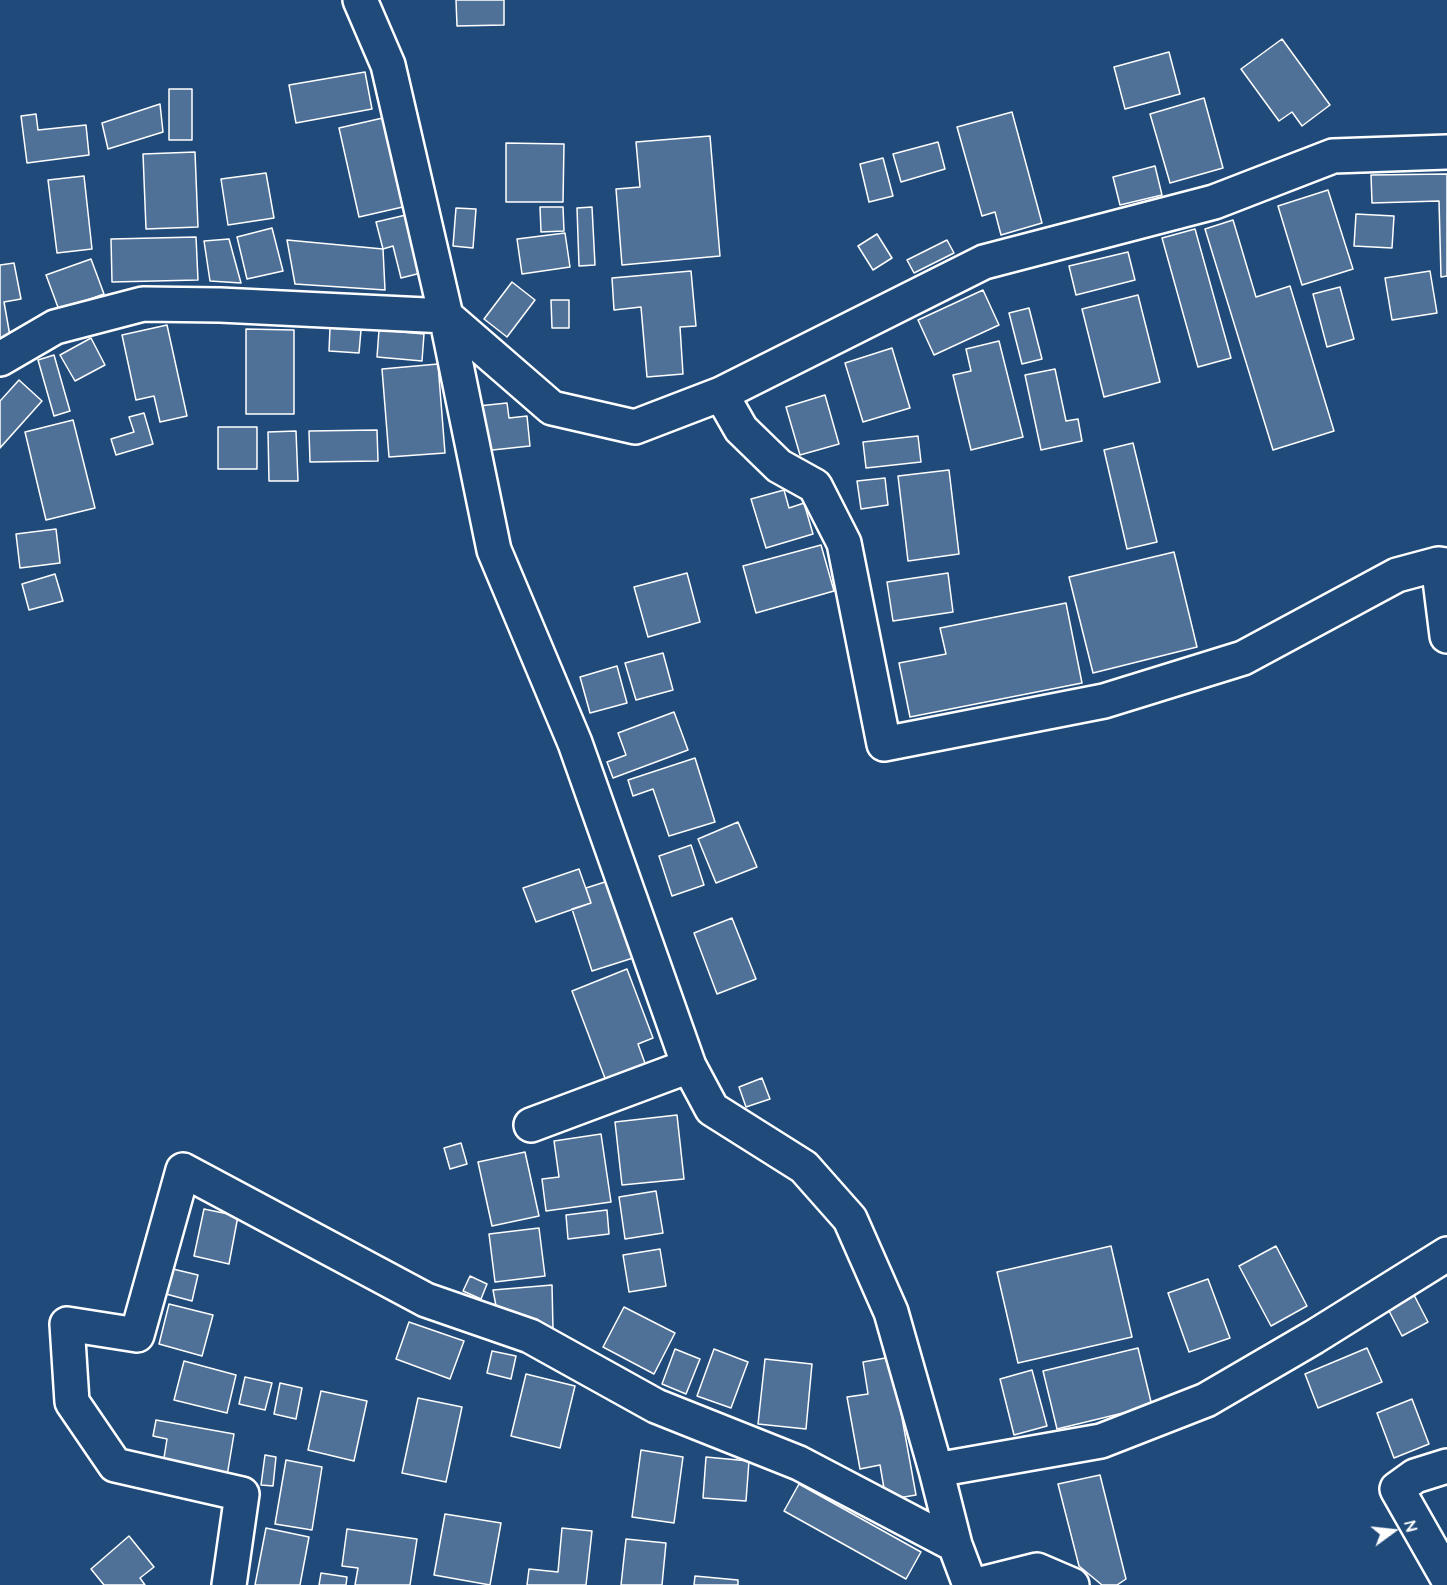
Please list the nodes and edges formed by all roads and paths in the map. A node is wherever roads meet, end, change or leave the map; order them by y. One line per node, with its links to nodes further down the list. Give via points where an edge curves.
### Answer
1 (360, 0): 3 (street, via 388,64)
2 (1447, 152): 5 (street, via 1333,156 1214,202 984,262)
3 (446, 316): 4 (street, via 143,304 55,327); 5 (street, via 552,408 635,427); 8 (street, via 494,550 575,742)
4 (0, 359)
5 (721, 394): 6 (street, via 741,429 779,466 815,486 844,543 884,744 1104,701 1243,658 1397,575)
6 (1443, 565): 7 (street)
7 (1447, 636)
8 (689, 1066): 9 (street); 12 (street, via 712,1109 804,1167 850,1219 891,1312)
9 (531, 1125)
10 (1447, 1254): 12 (street, via 1206,1400 1101,1441)
11 (1447, 1466): 14 (street, via 1415,1476 1397,1489)
12 (936, 1470): 13 (street)
13 (956, 1545): 15 (street, via 799,1463 656,1407 530,1336 426,1300 183,1170 137,1335 67,1324 72,1402 115,1465 242,1494); 16 (street)
14 (1447, 1577)
15 (229, 1585)
16 (970, 1585)
17 (977, 1585): 18 (street, via 1036,1570)
18 (1072, 1585)

